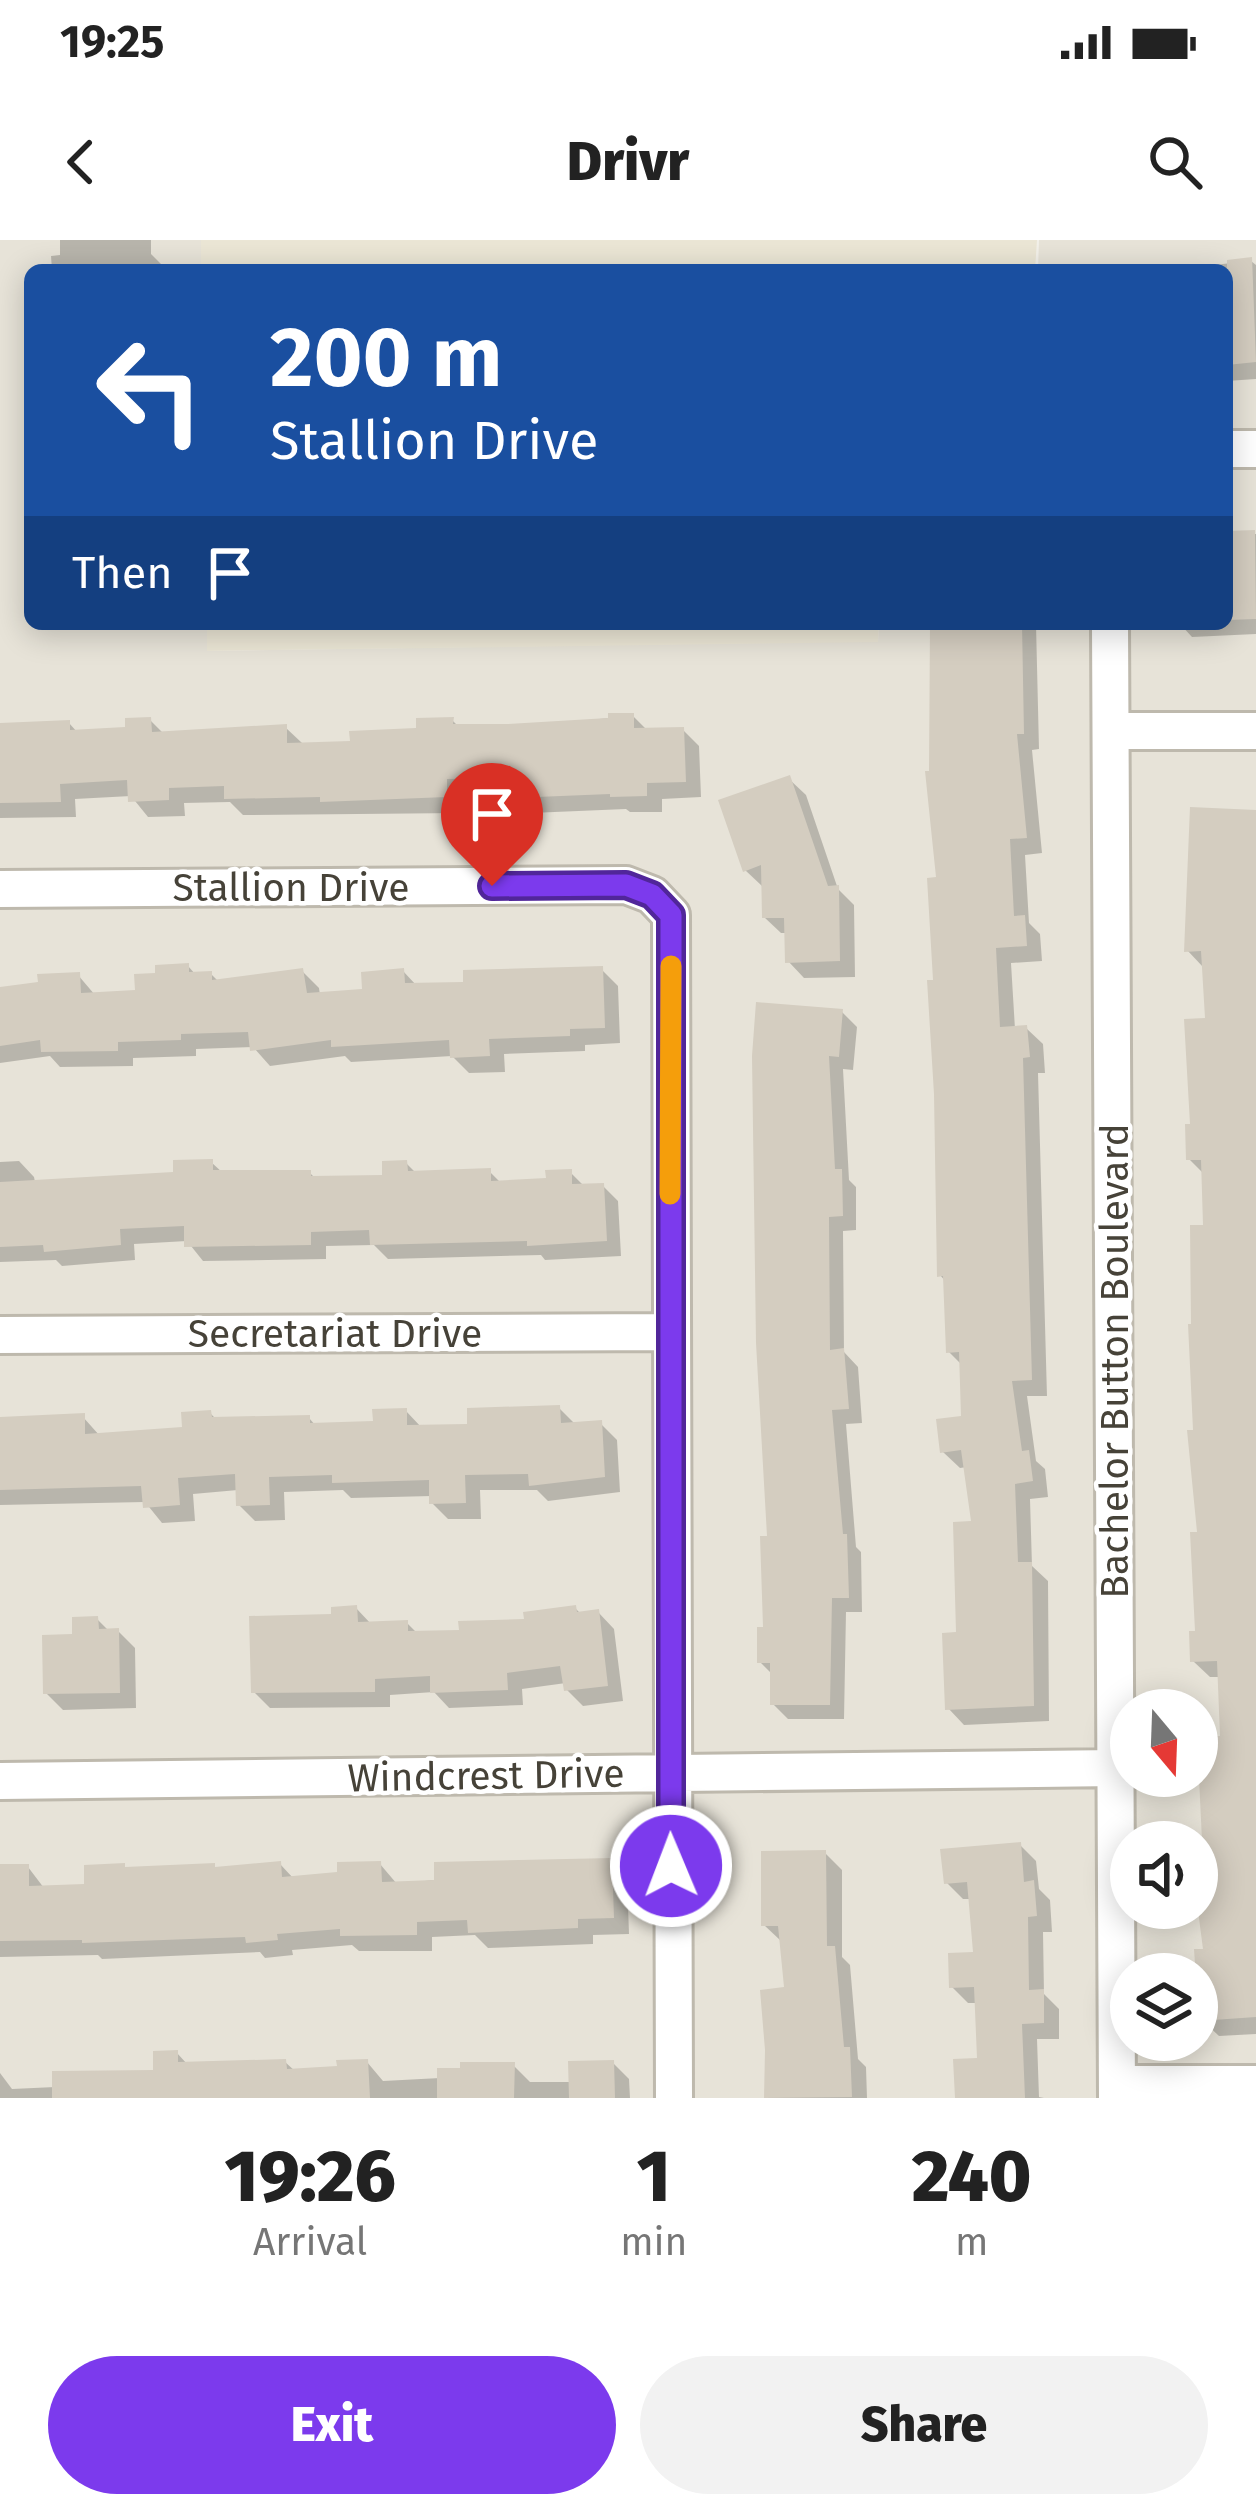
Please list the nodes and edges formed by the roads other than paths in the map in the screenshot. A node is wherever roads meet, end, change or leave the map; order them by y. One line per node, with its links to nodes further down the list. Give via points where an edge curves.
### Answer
1 (1110, 630): 3 (street, Bachelor Button Boulevard)
2 (1256, 730): 3 (street)
3 (1112, 731): 7 (street, Bachelor Button Boulevard)
4 (0, 889): 5 (street, Stallion Drive, via 626,885 652,895 671,915)
5 (669, 1331): 6 (street, Secretariat Drive); 9 (street)
6 (0, 1335)
7 (1116, 1689)
8 (1110, 1768): 9 (street, Windcrest Drive)
9 (670, 1773): 10 (street, Windcrest Drive); 14 (street)
10 (0, 1780)
11 (1116, 1797): 13 (street, Bachelor Button Boulevard)
12 (1256, 2084): 13 (street)
13 (1117, 2091)
14 (674, 2098)

